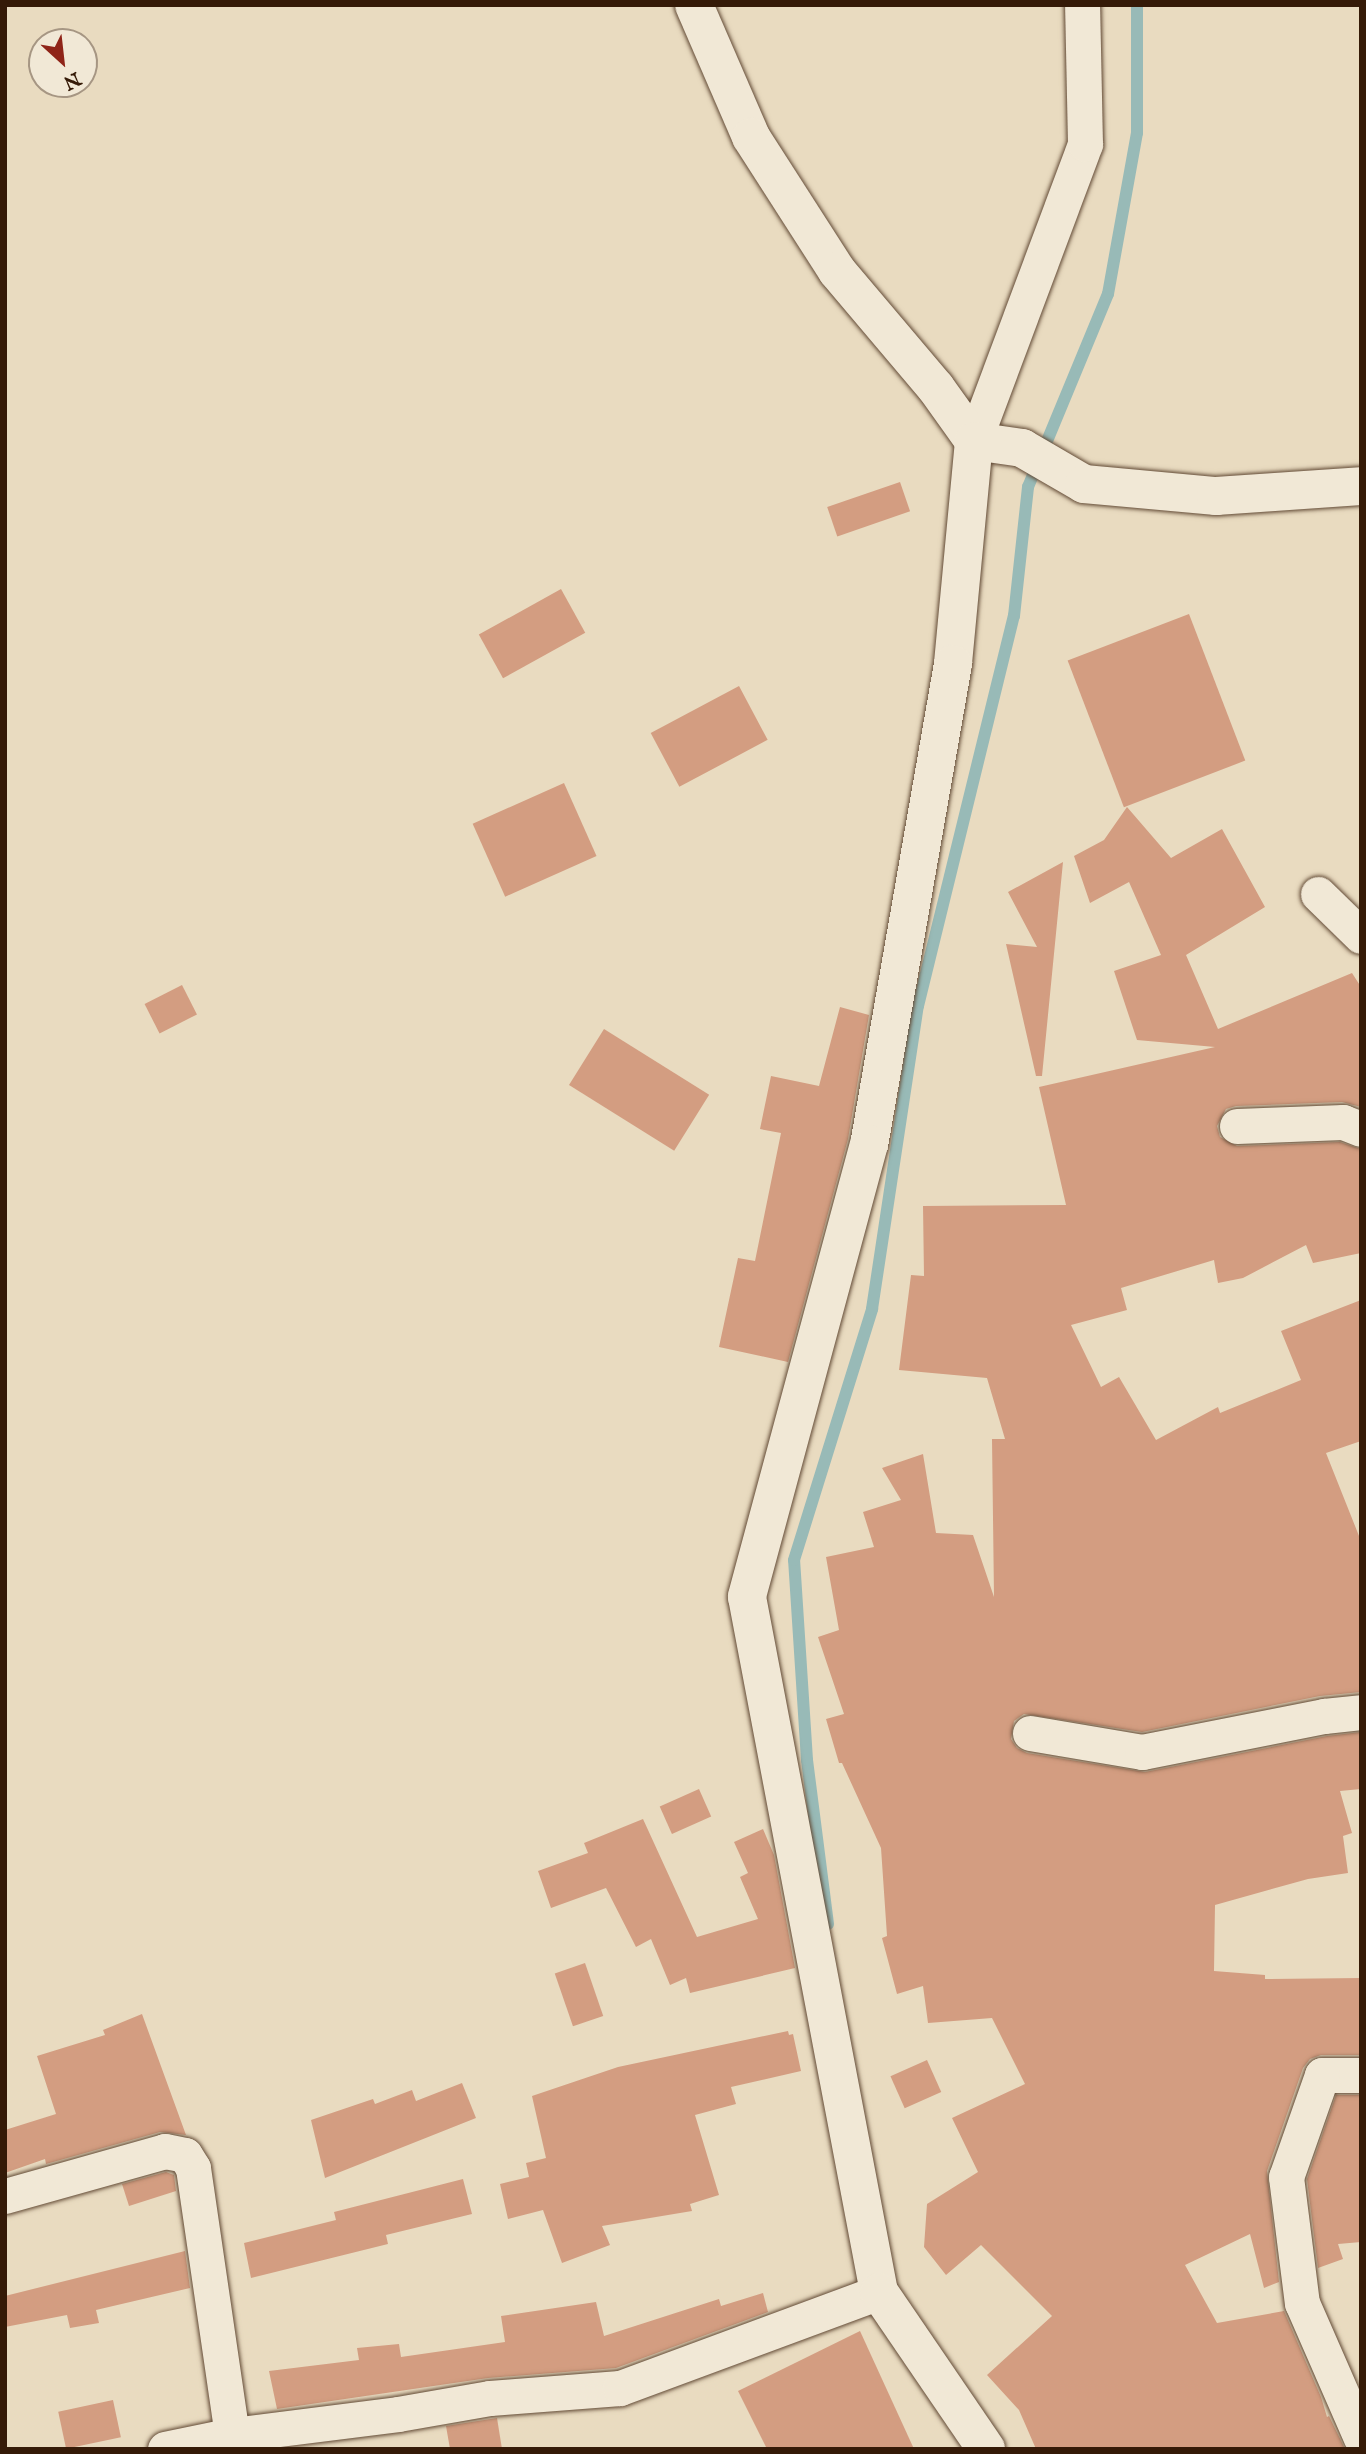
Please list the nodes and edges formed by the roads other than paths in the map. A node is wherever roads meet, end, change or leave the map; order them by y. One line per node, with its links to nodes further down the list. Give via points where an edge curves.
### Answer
1 (694, 5): 3 (street, via 751,137 830,260 936,387)
2 (1082, 5): 3 (street, via 1085,144)
3 (974, 441): 4 (street, via 1022,447 1084,484 1216,496); 13 (street, via 953,664 869,1144 747,1597)
4 (1361, 486)
5 (1318, 894): 6 (street)
6 (1361, 936)
7 (1237, 1126): 8 (street, via 1343,1122)
8 (1361, 1129)
9 (1361, 1713): 10 (street, via 1324,1716 1142,1752)
10 (1030, 1733)
11 (1361, 2075): 15 (street, via 1322,2075 1286,2177 1302,2303)
12 (5, 2196): 14 (street, via 165,2151 185,2155 193,2168)
13 (879, 2292): 14 (street, via 620,2388 490,2398); 17 (street)
14 (232, 2435): 16 (street)
15 (1361, 2438)
16 (165, 2449)
17 (986, 2449)

